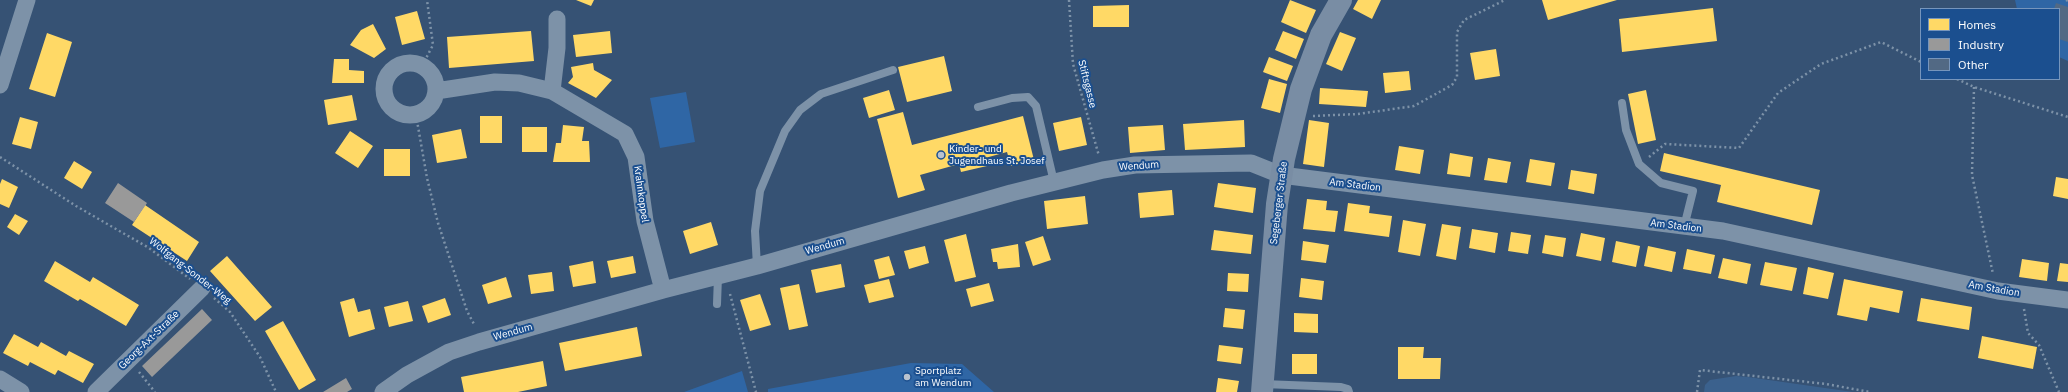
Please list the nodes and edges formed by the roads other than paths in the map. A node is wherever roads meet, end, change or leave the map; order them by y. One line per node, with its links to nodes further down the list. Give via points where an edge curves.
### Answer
1 (27, 0): 5 (street)
2 (1341, 0): 10 (main road, Segeberger Straße, via 1321,35 1301,89)
3 (557, 19): 7 (street, via 557,48)
4 (893, 70): 13 (lane, via 821,94 800,110 785,131 760,191 755,231)
5 (0, 85)
6 (436, 91): 6 (street, via 435,81 427,70 415,64 403,64 394,68 384,85 390,107 408,115 416,115 428,108); 7 (street, Krahnkoppel, via 495,82)
7 (552, 91): 16 (street, Krahnkoppel, via 624,134 636,157 645,221)
8 (1622, 103): 12 (lane, via 1626,130 1639,164 1661,183 1693,191)
9 (978, 106): 11 (lane, via 1028,97 1036,106)
10 (1280, 175): 11 (street, Wendum, via 1251,163 1135,165); 12 (street, Am Stadion); 20 (main road, Segeberger Straße)
11 (1054, 182): 13 (street, Wendum)
12 (1684, 226): 17 (street, Am Stadion, via 1723,231 1998,291)
13 (757, 266): 14 (street, Wendum)
14 (722, 275): 16 (street, Wendum); 18 (lane)
15 (202, 288): 22 (street, Georg-Axt-Straße)
16 (662, 290): 23 (street, Wendum, via 449,352 407,375)
17 (2068, 300)
18 (717, 304)
19 (0, 379): 21 (street)
20 (1262, 388): 24 (lane, via 1341,387 1348,389)
21 (21, 392)
22 (96, 392)
23 (384, 392)
24 (1349, 392)

